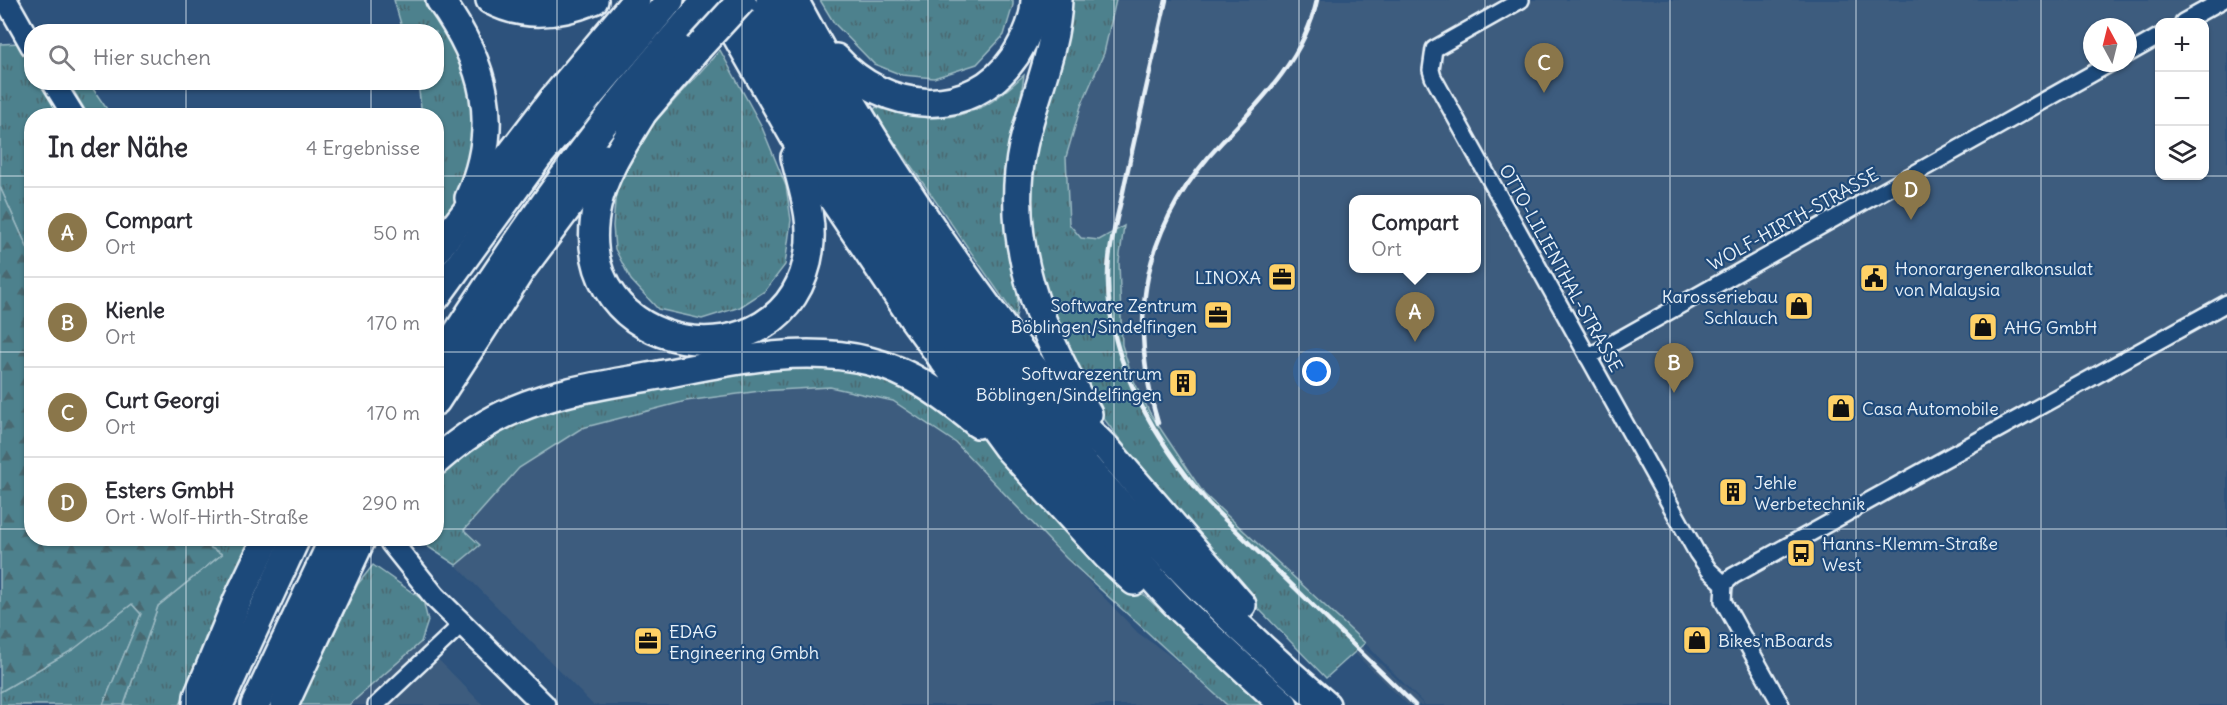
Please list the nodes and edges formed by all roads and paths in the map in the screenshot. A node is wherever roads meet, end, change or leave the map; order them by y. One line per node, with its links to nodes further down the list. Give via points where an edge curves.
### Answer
1 (6, 0): 17 (street)
2 (440, 0): 26 (highway, via 475,58 486,109 481,161)
3 (490, 0): 4 (highway, via 519,11 542,13)
4 (594, 0)
5 (636, 0): 26 (highway)
6 (670, 0): 28 (highway, via 544,149)
7 (707, 0): 30 (highway, via 568,172)
8 (716, 0): 25 (highway)
9 (741, 0): 24 (highway, bridge); 46 (highway, via 849,187 961,349 1030,438 1131,556)
10 (770, 0): 45 (highway, via 846,135 980,334 1148,537)
11 (794, 0): 18 (highway)
12 (1035, 0): 18 (highway, via 1027,33 1009,64 978,90 944,101 908,101 874,90 848,72)
13 (1058, 0): 34 (highway, via 1053,44 1023,147 1019,233 1042,325)
14 (1521, 0): 31 (street, OTTO-LILIENTHAL-STRASSE, via 1434,49 1431,70)
15 (2223, 0): 16 (street)
16 (2190, 18)
17 (24, 32)
18 (812, 34): 34 (highway, via 874,139 968,281 1060,400)
19 (2155, 39): 20 (street)
20 (2137, 49)
21 (2095, 72): 31 (street, WOLF-HIRTH-STRASSE)
22 (58, 90): 23 (street)
23 (69, 108)
24 (641, 116): 25 (highway, via 615,159 599,196 594,249 602,275 624,309 655,331 687,341 726,339 762,325 799,284 809,252 809,212); 32 (highway, via 595,170 528,261)
25 (790, 132): 33 (highway, via 883,276)
26 (461, 215): 27 (highway)
27 (444, 239)
28 (444, 286)
29 (2227, 303): 43 (street, via 1758,561)
30 (444, 354)
31 (1588, 357): 43 (street, OTTO-LILIENTHAL-STRASSE, via 1704,564)
32 (444, 389)
33 (1007, 447): 35 (highway, via 944,395 894,369 869,360 813,354 744,361 552,396 497,418); 46 (highway, via 1148,595)
34 (1107, 449): 45 (highway, via 1268,634)
35 (444, 454)
36 (263, 546): 47 (highway, via 218,645)
37 (292, 546): 48 (highway)
38 (330, 546): 49 (highway)
39 (359, 546): 42 (highway)
40 (374, 546): 42 (highway)
41 (387, 546): 44 (street)
42 (351, 564): 50 (highway)
43 (1724, 584): 55 (street, via 1727,610)
44 (462, 624): 51 (street); 52 (street)
45 (1277, 661): 54 (highway)
46 (1241, 666): 53 (highway)
47 (197, 705)
48 (219, 705)
49 (255, 705)
50 (284, 705)
51 (376, 705)
52 (544, 705)
53 (1284, 705)
54 (1326, 705)
55 (1781, 705)

